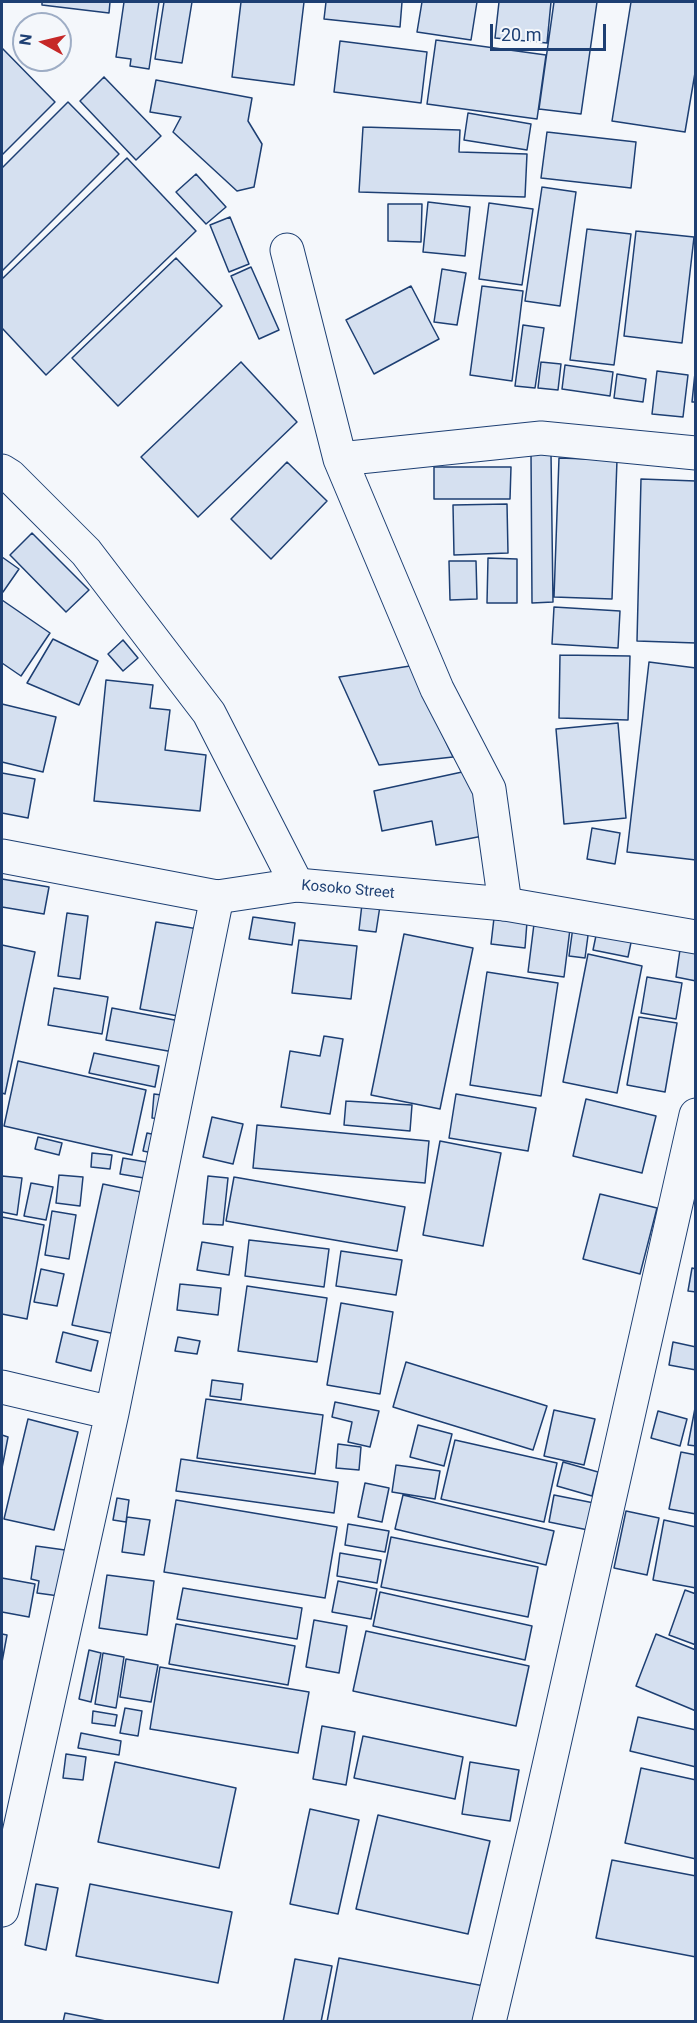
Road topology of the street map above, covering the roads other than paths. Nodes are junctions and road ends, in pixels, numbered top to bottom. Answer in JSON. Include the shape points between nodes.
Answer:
{"nodes":[{"id":1,"x":287,"y":250,"type":"dead end"},
{"id":2,"x":696,"y":453,"type":"edge"},
{"id":3,"x":340,"y":459,"type":"junction"},
{"id":4,"x":2,"y":471,"type":"edge"},
{"id":5,"x":2,"y":856,"type":"edge"},
{"id":6,"x":297,"y":885,"type":"junction"},
{"id":7,"x":217,"y":897,"type":"junction"},
{"id":8,"x":505,"y":904,"type":"junction"},
{"id":9,"x":696,"y":938,"type":"edge"},
{"id":10,"x":696,"y":1115,"type":"edge"},
{"id":11,"x":2,"y":1387,"type":"edge"},
{"id":12,"x":112,"y":1413,"type":"junction"},
{"id":13,"x":3,"y":1893,"type":"edge"},
{"id":14,"x":489,"y":2022,"type":"edge"}],
"edges":[{"from":1,"to":3,"type":"street"},
{"from":2,"to":3,"type":"street","via":[[541,438]]},
{"from":3,"to":8,"type":"street","via":[[437,689],[489,789]]},
{"from":4,"to":6,"type":"street","via":[[86,552],[209,712]]},
{"from":5,"to":7,"type":"street","name":"Kosoko Street"},
{"from":6,"to":7,"type":"street","name":"Kosoko Street"},
{"from":6,"to":8,"type":"street","name":"Kosoko Street"},
{"from":7,"to":12,"type":"street"},
{"from":8,"to":9,"type":"street","name":"Kosoko Street"},
{"from":10,"to":14,"type":"street"},
{"from":11,"to":12,"type":"street"},
{"from":12,"to":13,"type":"street"}]}
